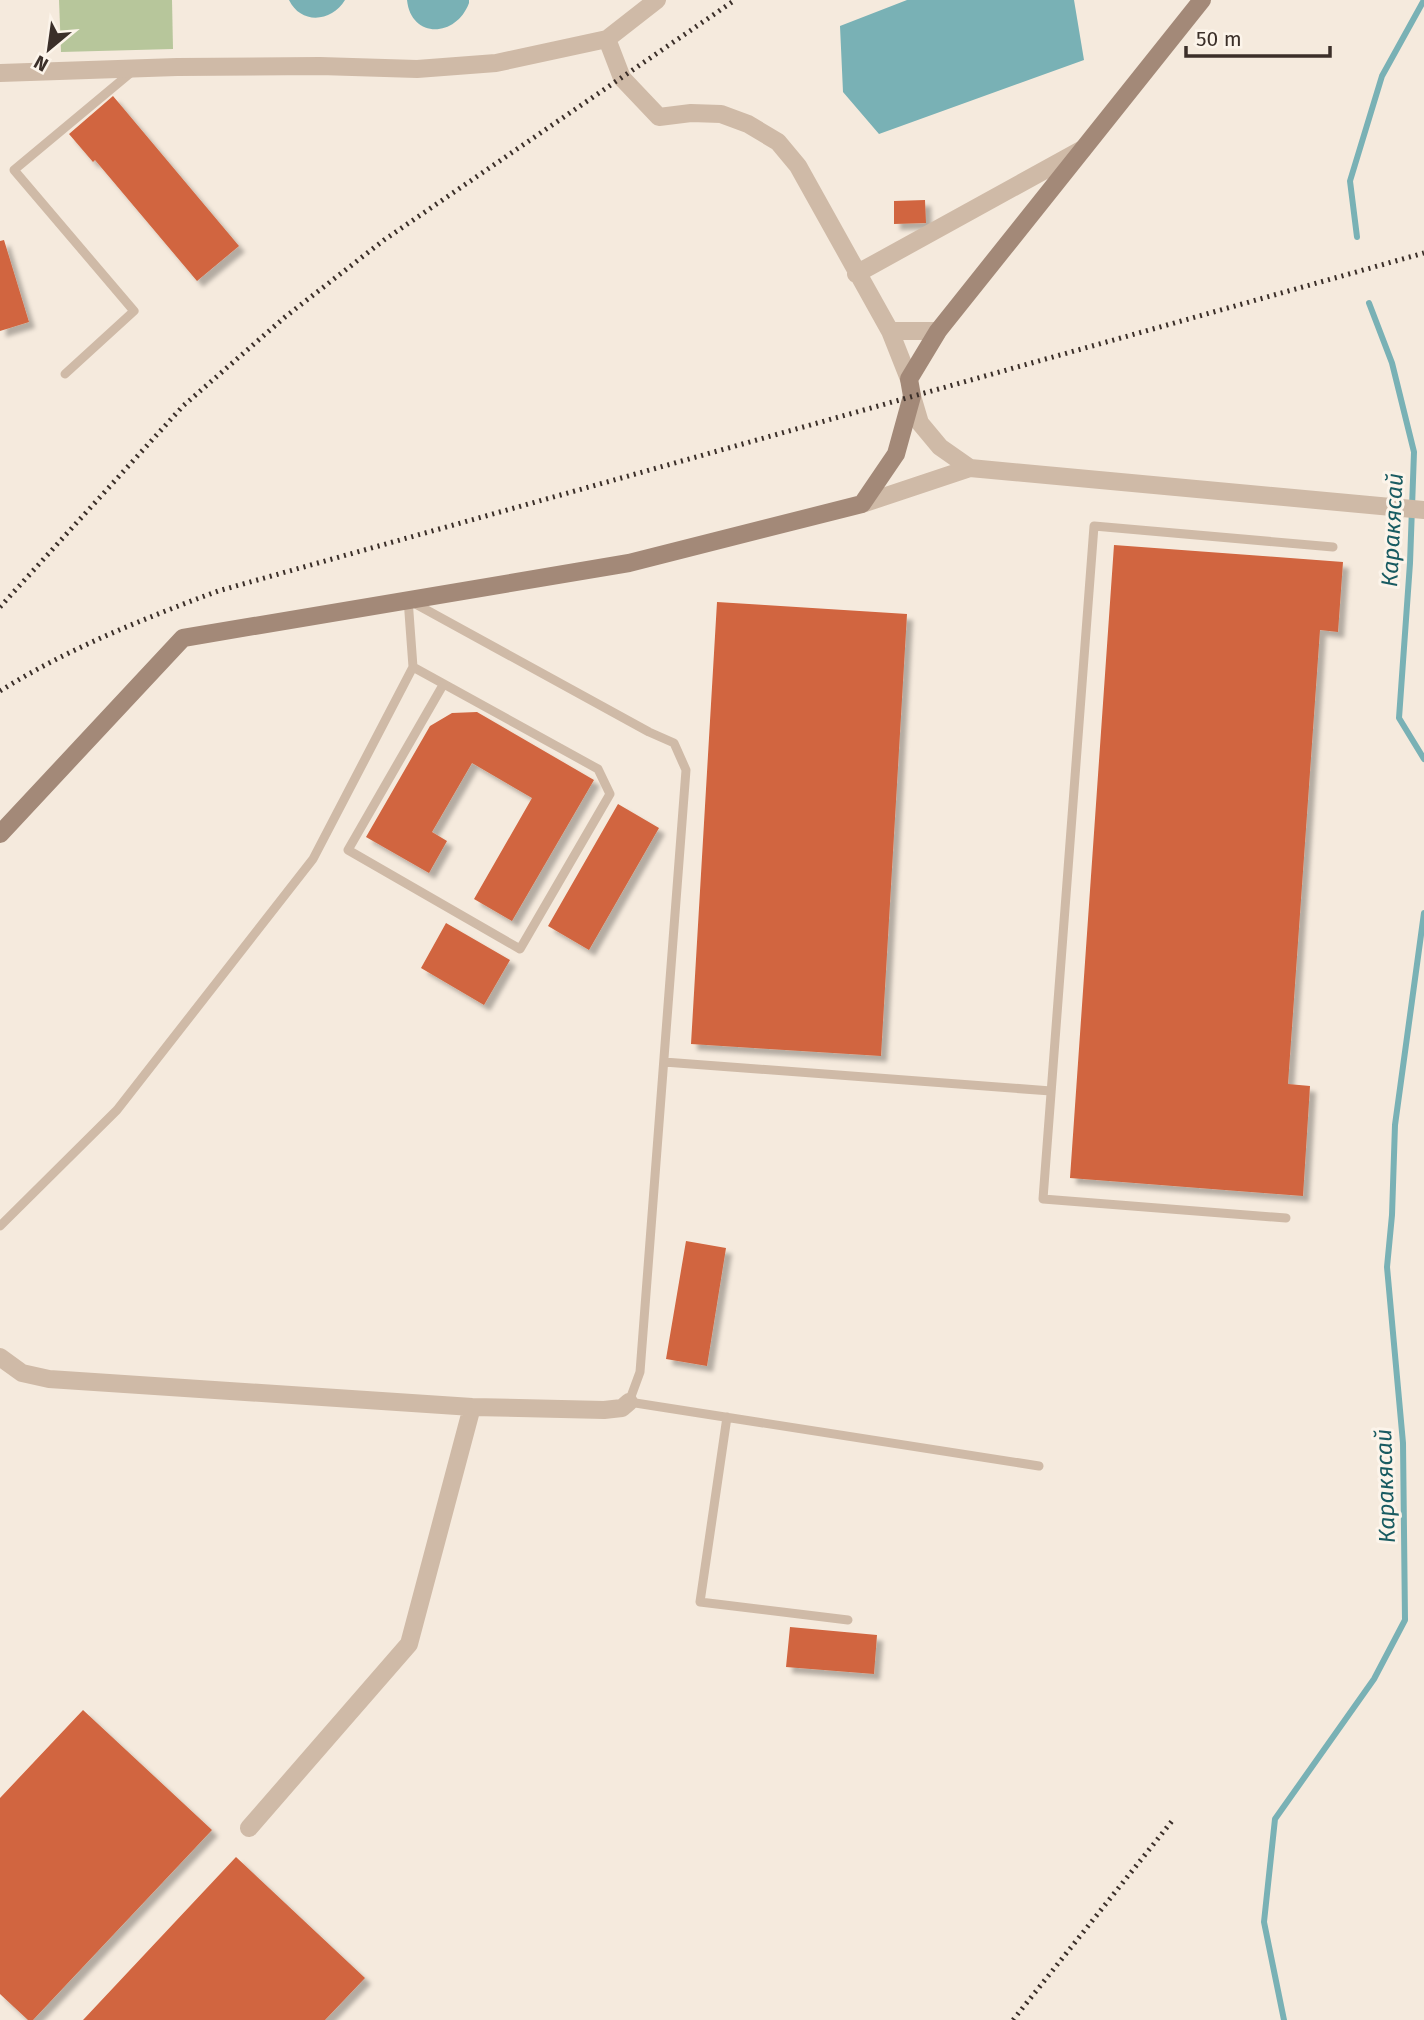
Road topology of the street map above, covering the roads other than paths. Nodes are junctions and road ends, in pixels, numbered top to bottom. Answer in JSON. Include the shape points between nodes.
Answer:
{"nodes":[{"id":1,"x":657,"y":0,"type":"edge"},
{"id":2,"x":1202,"y":0,"type":"edge"},
{"id":3,"x":607,"y":39,"type":"junction"},
{"id":4,"x":135,"y":69,"type":"junction"},
{"id":5,"x":0,"y":74,"type":"edge"},
{"id":6,"x":1083,"y":149,"type":"junction"},
{"id":7,"x":856,"y":274,"type":"junction"},
{"id":8,"x":890,"y":331,"type":"junction"},
{"id":9,"x":938,"y":331,"type":"junction"},
{"id":10,"x":65,"y":374,"type":"dead end"},
{"id":11,"x":911,"y":388,"type":"junction"},
{"id":12,"x":970,"y":468,"type":"junction"},
{"id":13,"x":862,"y":504,"type":"junction"},
{"id":14,"x":1424,"y":510,"type":"edge"},
{"id":15,"x":1333,"y":547,"type":"dead end"},
{"id":16,"x":408,"y":599,"type":"junction"},
{"id":17,"x":413,"y":667,"type":"junction"},
{"id":18,"x":443,"y":685,"type":"junction"},
{"id":19,"x":0,"y":834,"type":"edge"},
{"id":20,"x":664,"y":1062,"type":"junction"},
{"id":21,"x":1051,"y":1091,"type":"junction"},
{"id":22,"x":1286,"y":1218,"type":"dead end"},
{"id":23,"x":0,"y":1226,"type":"edge"},
{"id":24,"x":0,"y":1357,"type":"edge"},
{"id":25,"x":629,"y":1402,"type":"junction"},
{"id":26,"x":472,"y":1407,"type":"junction"},
{"id":27,"x":727,"y":1417,"type":"junction"},
{"id":28,"x":1039,"y":1466,"type":"dead end"},
{"id":29,"x":848,"y":1620,"type":"dead end"},
{"id":30,"x":249,"y":1828,"type":"dead end"}],
"edges":[{"from":1,"to":3,"type":"street"},
{"from":2,"to":6,"type":"street"},
{"from":3,"to":4,"type":"street","via":[[496,63],[417,69]]},
{"from":3,"to":7,"type":"street","via":[[622,78],[659,117],[721,114],[778,142],[798,166]]},
{"from":4,"to":5,"type":"street"},
{"from":4,"to":10,"type":"lane","via":[[14,170],[134,310]]},
{"from":6,"to":7,"type":"street"},
{"from":6,"to":9,"type":"street"},
{"from":7,"to":8,"type":"street"},
{"from":8,"to":9,"type":"street"},
{"from":8,"to":11,"type":"street"},
{"from":9,"to":11,"type":"street"},
{"from":11,"to":12,"type":"street","via":[[920,423],[940,447]]},
{"from":11,"to":13,"type":"street","via":[[896,454]]},
{"from":12,"to":13,"type":"street"},
{"from":12,"to":14,"type":"street"},
{"from":13,"to":16,"type":"street","via":[[629,564]]},
{"from":15,"to":21,"type":"lane","via":[[1094,526]]},
{"from":16,"to":17,"type":"lane"},
{"from":16,"to":19,"type":"street","via":[[183,639]]},
{"from":16,"to":20,"type":"lane","via":[[674,743],[686,770]]},
{"from":17,"to":18,"type":"lane"},
{"from":17,"to":23,"type":"lane","via":[[313,859],[117,1110]]},
{"from":18,"to":18,"type":"lane","via":[[598,769],[610,794],[520,949],[348,850]]},
{"from":20,"to":21,"type":"lane"},
{"from":20,"to":25,"type":"lane","via":[[640,1372]]},
{"from":21,"to":22,"type":"lane","via":[[1043,1199]]},
{"from":24,"to":26,"type":"street","via":[[22,1373],[49,1378]]},
{"from":25,"to":26,"type":"street","via":[[622,1408],[604,1410]]},
{"from":25,"to":27,"type":"lane"},
{"from":26,"to":30,"type":"street","via":[[409,1644]]},
{"from":27,"to":28,"type":"lane"},
{"from":27,"to":29,"type":"lane","via":[[700,1602]]}]}
